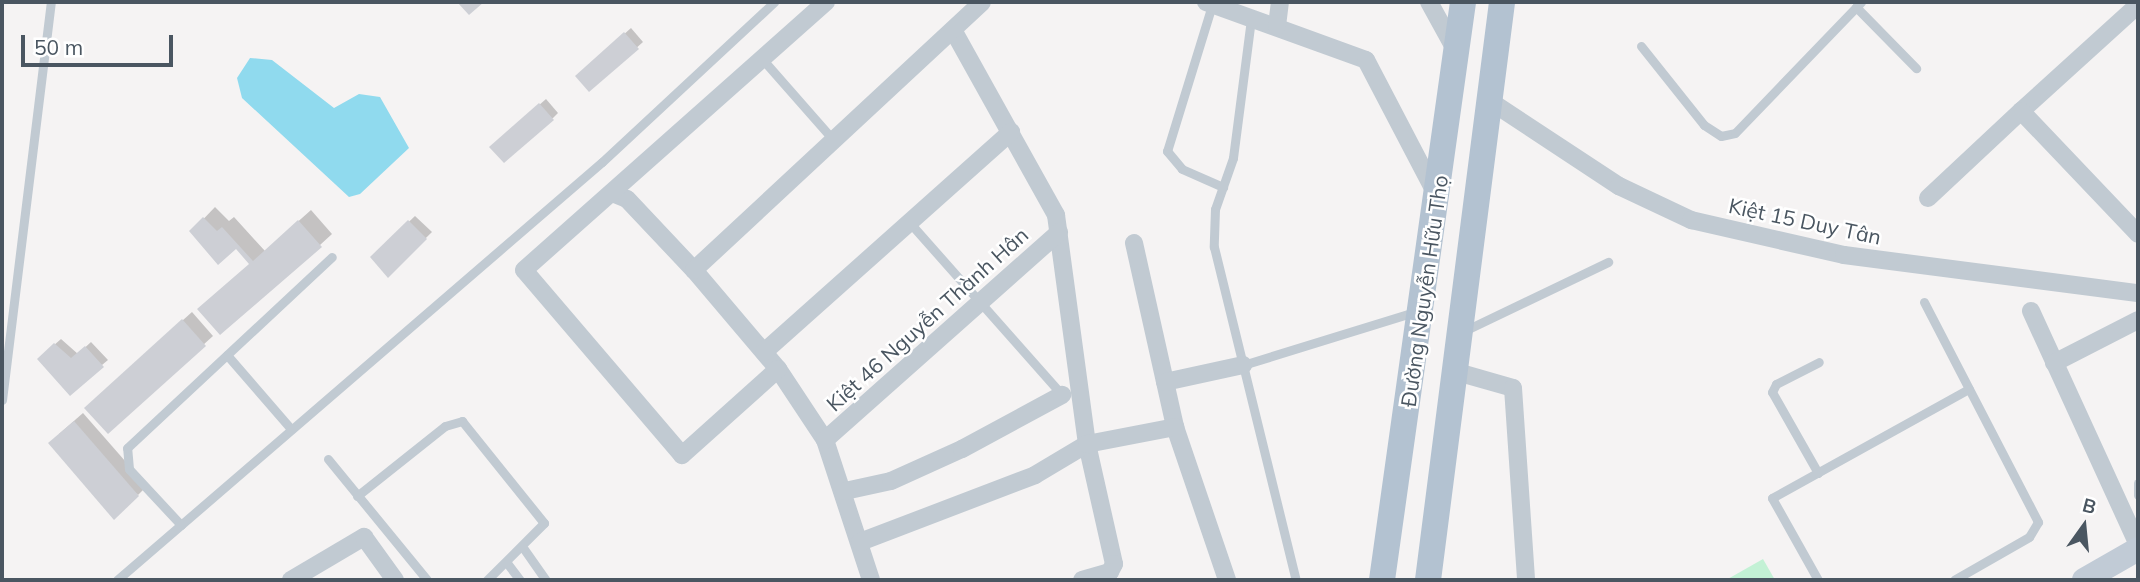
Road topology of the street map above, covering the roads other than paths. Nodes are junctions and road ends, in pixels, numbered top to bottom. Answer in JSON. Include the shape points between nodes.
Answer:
{"nodes":[{"id":1,"x":51,"y":2,"type":"edge"},
{"id":2,"x":774,"y":2,"type":"edge"},
{"id":3,"x":826,"y":2,"type":"edge"},
{"id":4,"x":982,"y":2,"type":"edge"},
{"id":5,"x":1280,"y":2,"type":"edge"},
{"id":6,"x":1429,"y":2,"type":"edge"},
{"id":7,"x":1463,"y":2,"type":"edge"},
{"id":8,"x":1502,"y":2,"type":"edge"},
{"id":9,"x":1209,"y":3,"type":"edge"},
{"id":10,"x":1859,"y":4,"type":"edge"},
{"id":11,"x":2138,"y":5,"type":"edge"},
{"id":12,"x":1251,"y":19,"type":"junction"},
{"id":13,"x":1278,"y":26,"type":"junction"},
{"id":14,"x":953,"y":30,"type":"junction"},
{"id":15,"x":1641,"y":46,"type":"dead end"},
{"id":16,"x":1457,"y":54,"type":"junction"},
{"id":17,"x":764,"y":61,"type":"junction"},
{"id":18,"x":1916,"y":68,"type":"dead end"},
{"id":19,"x":1493,"y":103,"type":"junction"},
{"id":20,"x":2021,"y":111,"type":"junction"},
{"id":21,"x":1010,"y":132,"type":"junction"},
{"id":22,"x":830,"y":136,"type":"junction"},
{"id":23,"x":1223,"y":187,"type":"junction"},
{"id":24,"x":612,"y":193,"type":"junction"},
{"id":25,"x":1438,"y":197,"type":"junction"},
{"id":26,"x":1928,"y":198,"type":"dead end"},
{"id":27,"x":910,"y":223,"type":"junction"},
{"id":28,"x":1059,"y":232,"type":"junction"},
{"id":29,"x":2138,"y":234,"type":"edge"},
{"id":30,"x":1134,"y":243,"type":"dead end"},
{"id":31,"x":332,"y":257,"type":"dead end"},
{"id":32,"x":1608,"y":262,"type":"dead end"},
{"id":33,"x":694,"y":270,"type":"junction"},
{"id":34,"x":2138,"y":293,"type":"edge"},
{"id":35,"x":1924,"y":302,"type":"dead end"},
{"id":36,"x":980,"y":306,"type":"junction"},
{"id":37,"x":1423,"y":310,"type":"junction"},
{"id":38,"x":2031,"y":311,"type":"dead end"},
{"id":39,"x":2138,"y":320,"type":"edge"},
{"id":40,"x":1462,"y":332,"type":"junction"},
{"id":41,"x":764,"y":352,"type":"junction"},
{"id":42,"x":227,"y":355,"type":"junction"},
{"id":43,"x":1819,"y":362,"type":"dead end"},
{"id":44,"x":2054,"y":363,"type":"junction"},
{"id":45,"x":1243,"y":365,"type":"junction"},
{"id":46,"x":778,"y":369,"type":"junction"},
{"id":47,"x":1457,"y":372,"type":"junction"},
{"id":48,"x":1165,"y":382,"type":"junction"},
{"id":49,"x":1969,"y":389,"type":"junction"},
{"id":50,"x":1062,"y":395,"type":"joint"},
{"id":51,"x":2,"y":400,"type":"edge"},
{"id":52,"x":1175,"y":427,"type":"junction"},
{"id":53,"x":291,"y":429,"type":"junction"},
{"id":54,"x":825,"y":440,"type":"junction"},
{"id":55,"x":1087,"y":444,"type":"junction"},
{"id":56,"x":328,"y":459,"type":"dead end"},
{"id":57,"x":1818,"y":473,"type":"junction"},
{"id":58,"x":2138,"y":483,"type":"edge"},
{"id":59,"x":845,"y":491,"type":"junction"},
{"id":60,"x":2138,"y":495,"type":"edge"},
{"id":61,"x":357,"y":496,"type":"junction"},
{"id":62,"x":181,"y":525,"type":"junction"},
{"id":63,"x":860,"y":542,"type":"junction"},
{"id":64,"x":2138,"y":547,"type":"edge"},
{"id":65,"x":524,"y":549,"type":"junction"},
{"id":66,"x":507,"y":563,"type":"junction"},
{"id":67,"x":117,"y":580,"type":"edge"},
{"id":68,"x":291,"y":580,"type":"edge"},
{"id":69,"x":395,"y":580,"type":"edge"},
{"id":70,"x":426,"y":580,"type":"edge"},
{"id":71,"x":487,"y":580,"type":"edge"},
{"id":72,"x":520,"y":580,"type":"edge"},
{"id":73,"x":545,"y":580,"type":"edge"},
{"id":74,"x":871,"y":580,"type":"edge"},
{"id":75,"x":1082,"y":580,"type":"edge"},
{"id":76,"x":1227,"y":580,"type":"edge"},
{"id":77,"x":1296,"y":580,"type":"edge"},
{"id":78,"x":1382,"y":580,"type":"edge"},
{"id":79,"x":1428,"y":580,"type":"edge"},
{"id":80,"x":1525,"y":580,"type":"edge"},
{"id":81,"x":1818,"y":580,"type":"edge"},
{"id":82,"x":1954,"y":580,"type":"edge"},
{"id":83,"x":2084,"y":580,"type":"edge"}],
"edges":[{"from":1,"to":51,"type":"lane"},
{"from":2,"to":53,"type":"lane","via":[[602,162]]},
{"from":3,"to":17,"type":"street"},
{"from":4,"to":14,"type":"street"},
{"from":5,"to":13,"type":"street"},
{"from":6,"to":16,"type":"street"},
{"from":7,"to":16,"type":"main road","name":"Đường Nguyễn Hữu Thọ"},
{"from":8,"to":19,"type":"main road","name":"Đường Nguyễn Hữu Thọ"},
{"from":9,"to":12,"type":"street"},
{"from":9,"to":23,"type":"lane","via":[[1167,151],[1182,169]]},
{"from":10,"to":15,"type":"lane","via":[[1735,133],[1721,136],[1704,125]]},
{"from":10,"to":18,"type":"lane"},
{"from":11,"to":20,"type":"street"},
{"from":12,"to":13,"type":"street"},
{"from":12,"to":23,"type":"lane","via":[[1233,158]]},
{"from":13,"to":25,"type":"street","via":[[1366,60]]},
{"from":14,"to":21,"type":"street"},
{"from":14,"to":22,"type":"street"},
{"from":16,"to":25,"type":"main road","name":"Đường Nguyễn Hữu Thọ"},
{"from":17,"to":22,"type":"lane"},
{"from":17,"to":24,"type":"street"},
{"from":19,"to":34,"type":"street","name":"Kiệt 15 Duy Tân","via":[[1619,186],[1691,220],[1844,255]]},
{"from":19,"to":40,"type":"main road","name":"Đường Nguyễn Hữu Thọ"},
{"from":20,"to":26,"type":"street"},
{"from":20,"to":29,"type":"street"},
{"from":21,"to":27,"type":"street"},
{"from":21,"to":28,"type":"street"},
{"from":22,"to":33,"type":"street"},
{"from":23,"to":45,"type":"lane","via":[[1214,209],[1214,247]]},
{"from":24,"to":33,"type":"street","via":[[627,199]]},
{"from":24,"to":46,"type":"street","via":[[525,265],[523,276],[682,455]]},
{"from":25,"to":37,"type":"main road","name":"Đường Nguyễn Hữu Thọ"},
{"from":27,"to":36,"type":"lane"},
{"from":27,"to":41,"type":"street"},
{"from":28,"to":36,"type":"street","name":"Kiệt 46 Nguyễn Thành Hân"},
{"from":28,"to":55,"type":"street"},
{"from":30,"to":48,"type":"street"},
{"from":31,"to":42,"type":"lane"},
{"from":32,"to":40,"type":"lane"},
{"from":33,"to":41,"type":"street"},
{"from":35,"to":49,"type":"lane"},
{"from":36,"to":50,"type":"lane"},
{"from":36,"to":54,"type":"street","name":"Kiệt 46 Nguyễn Thành Hân"},
{"from":37,"to":45,"type":"lane"},
{"from":37,"to":78,"type":"main road","name":"Đường Nguyễn Hữu Thọ"},
{"from":38,"to":44,"type":"street"},
{"from":39,"to":44,"type":"street"},
{"from":40,"to":47,"type":"main road","name":"Đường Nguyễn Hữu Thọ"},
{"from":41,"to":46,"type":"street"},
{"from":42,"to":53,"type":"lane"},
{"from":42,"to":62,"type":"lane","via":[[127,448],[129,469]]},
{"from":43,"to":57,"type":"lane","via":[[1776,384],[1772,392]]},
{"from":44,"to":64,"type":"street"},
{"from":45,"to":48,"type":"street"},
{"from":45,"to":77,"type":"lane"},
{"from":46,"to":54,"type":"street"},
{"from":47,"to":79,"type":"main road","name":"Đường Nguyễn Hữu Thọ"},
{"from":47,"to":80,"type":"street","via":[[1513,388]]},
{"from":48,"to":52,"type":"street"},
{"from":49,"to":57,"type":"lane"},
{"from":49,"to":82,"type":"lane","via":[[2038,522],[2029,537]]},
{"from":50,"to":59,"type":"street","via":[[915,470]]},
{"from":52,"to":55,"type":"street"},
{"from":52,"to":76,"type":"street"},
{"from":53,"to":62,"type":"lane"},
{"from":54,"to":59,"type":"street"},
{"from":55,"to":63,"type":"street","via":[[1035,475]]},
{"from":55,"to":75,"type":"street","via":[[1114,564],[1110,572]]},
{"from":56,"to":61,"type":"lane"},
{"from":57,"to":81,"type":"lane","via":[[1772,498]]},
{"from":58,"to":60,"type":"lane"},
{"from":59,"to":63,"type":"street"},
{"from":61,"to":65,"type":"lane","via":[[445,426],[462,421],[541,515],[544,530]]},
{"from":61,"to":70,"type":"lane"},
{"from":62,"to":67,"type":"lane"},
{"from":63,"to":74,"type":"street"},
{"from":64,"to":83,"type":"main road"},
{"from":65,"to":66,"type":"lane"},
{"from":65,"to":73,"type":"lane"},
{"from":66,"to":71,"type":"lane"},
{"from":66,"to":72,"type":"lane"},
{"from":68,"to":69,"type":"street","via":[[364,537]]}]}
